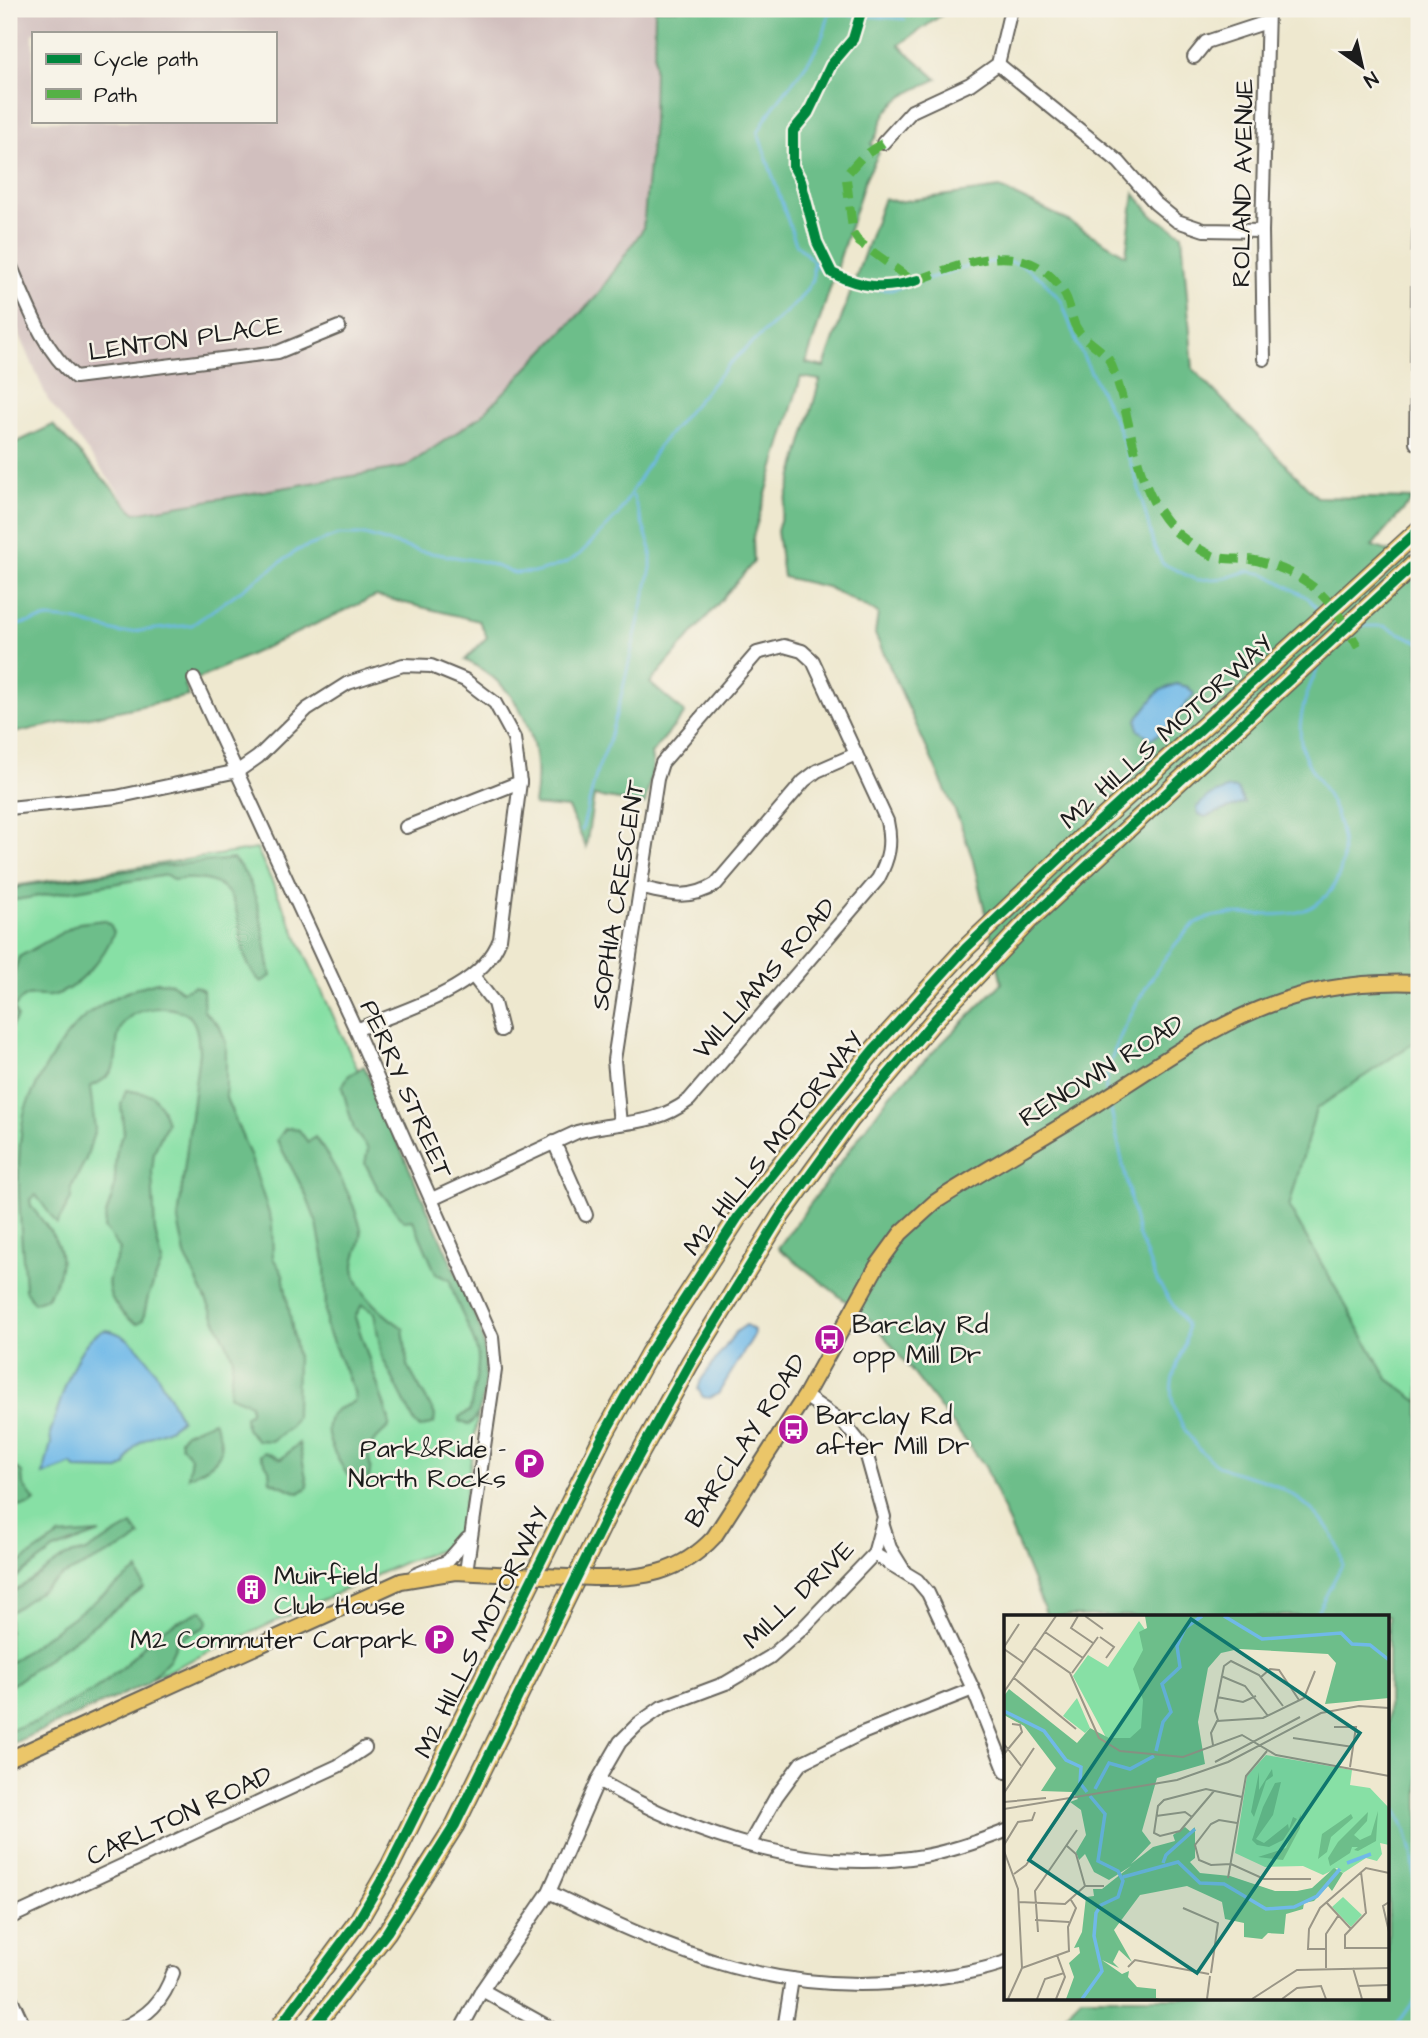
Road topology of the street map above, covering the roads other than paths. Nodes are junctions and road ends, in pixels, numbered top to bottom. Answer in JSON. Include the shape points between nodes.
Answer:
{"nodes":[{"id":1,"x":1011,"y":9,"type":"edge"},
{"id":2,"x":1268,"y":9,"type":"edge"},
{"id":3,"x":1268,"y":22,"type":"junction"},
{"id":4,"x":1194,"y":58,"type":"dead end"},
{"id":5,"x":998,"y":64,"type":"junction"},
{"id":6,"x":883,"y":143,"type":"dead end"},
{"id":7,"x":1262,"y":231,"type":"junction"},
{"id":8,"x":1419,"y":232,"type":"edge"},
{"id":9,"x":9,"y":262,"type":"edge"},
{"id":10,"x":339,"y":327,"type":"dead end"},
{"id":11,"x":1264,"y":359,"type":"dead end"},
{"id":12,"x":1416,"y":443,"type":"dead end"},
{"id":13,"x":1419,"y":530,"type":"edge"},
{"id":14,"x":1415,"y":564,"type":"edge"},
{"id":15,"x":784,"y":646,"type":"joint"},
{"id":16,"x":194,"y":679,"type":"dead end"},
{"id":17,"x":856,"y":754,"type":"junction"},
{"id":18,"x":238,"y":771,"type":"junction"},
{"id":19,"x":520,"y":782,"type":"junction"},
{"id":20,"x":9,"y":808,"type":"edge"},
{"id":21,"x":406,"y":827,"type":"dead end"},
{"id":22,"x":643,"y":888,"type":"junction"},
{"id":23,"x":474,"y":977,"type":"junction"},
{"id":24,"x":1419,"y":983,"type":"edge"},
{"id":25,"x":356,"y":1030,"type":"junction"},
{"id":26,"x":501,"y":1030,"type":"dead end"},
{"id":27,"x":620,"y":1124,"type":"junction"},
{"id":28,"x":554,"y":1142,"type":"junction"},
{"id":29,"x":432,"y":1199,"type":"junction"},
{"id":30,"x":586,"y":1215,"type":"dead end"},
{"id":31,"x":861,"y":1297,"type":"joint"},
{"id":32,"x":804,"y":1396,"type":"junction"},
{"id":33,"x":883,"y":1525,"type":"junction"},
{"id":34,"x":469,"y":1536,"type":"junction"},
{"id":35,"x":874,"y":1554,"type":"junction"},
{"id":36,"x":466,"y":1572,"type":"junction"},
{"id":37,"x":906,"y":1573,"type":"junction"},
{"id":38,"x":401,"y":1581,"type":"junction"},
{"id":39,"x":973,"y":1689,"type":"junction"},
{"id":40,"x":365,"y":1748,"type":"dead end"},
{"id":41,"x":9,"y":1759,"type":"edge"},
{"id":42,"x":1004,"y":1767,"type":"edge"},
{"id":43,"x":598,"y":1780,"type":"junction"},
{"id":44,"x":1004,"y":1832,"type":"edge"},
{"id":45,"x":749,"y":1845,"type":"junction"},
{"id":46,"x":549,"y":1892,"type":"junction"},
{"id":47,"x":9,"y":1918,"type":"edge"},
{"id":48,"x":1004,"y":1962,"type":"edge"},
{"id":49,"x":173,"y":1973,"type":"dead end"},
{"id":50,"x":792,"y":1979,"type":"junction"},
{"id":51,"x":482,"y":1990,"type":"junction"},
{"id":52,"x":9,"y":1994,"type":"edge"},
{"id":53,"x":25,"y":2029,"type":"edge"},
{"id":54,"x":120,"y":2029,"type":"edge"},
{"id":55,"x":278,"y":2029,"type":"edge"},
{"id":56,"x":312,"y":2029,"type":"edge"},
{"id":57,"x":461,"y":2029,"type":"edge"},
{"id":58,"x":552,"y":2029,"type":"edge"},
{"id":59,"x":784,"y":2029,"type":"edge"}],
"edges":[{"from":1,"to":5,"type":"street"},
{"from":2,"to":3,"type":"street","name":"ROLAND AVENUE"},
{"from":3,"to":4,"type":"street","via":[[1206,42]]},
{"from":3,"to":7,"type":"street","name":"ROLAND AVENUE"},
{"from":5,"to":6,"type":"street","via":[[970,84],[912,111]]},
{"from":5,"to":7,"type":"street","via":[[1119,162],[1155,203],[1177,220],[1204,230]]},
{"from":7,"to":11,"type":"street","name":"ROLAND AVENUE"},
{"from":8,"to":12,"type":"street"},
{"from":9,"to":10,"type":"street","name":"LENTON PLACE","via":[[46,343],[75,377],[278,352]]},
{"from":13,"to":55,"type":"highway","name":"M2 HILLS MOTORWAY","via":[[966,948],[875,1048],[738,1217],[649,1354],[601,1440],[391,1864],[358,1920]]},
{"from":14,"to":56,"type":"highway","name":"M2 HILLS MOTORWAY","via":[[976,974],[875,1089],[811,1172],[713,1324],[619,1491],[455,1825],[387,1931]]},
{"from":15,"to":17,"type":"street","name":"WILLIAMS ROAD","via":[[802,650],[813,661]]},
{"from":15,"to":22,"type":"street","name":"SOPHIA CRESCENT","via":[[768,648],[746,663],[662,763],[653,798]]},
{"from":16,"to":18,"type":"street","name":"PERRY STREET"},
{"from":17,"to":22,"type":"street","via":[[804,780],[716,884],[704,892],[676,896]]},
{"from":17,"to":27,"type":"street","name":"WILLIAMS ROAD","via":[[887,821],[891,841],[878,879],[689,1100],[655,1120]]},
{"from":18,"to":19,"type":"street","via":[[307,709],[348,682],[403,666],[431,666],[466,680],[495,703],[514,738]]},
{"from":18,"to":20,"type":"street","via":[[116,797]]},
{"from":18,"to":25,"type":"street","name":"PERRY STREET"},
{"from":19,"to":21,"type":"street"},
{"from":19,"to":23,"type":"street","via":[[504,924],[495,952]]},
{"from":22,"to":27,"type":"street","name":"SOPHIA CRESCENT","via":[[614,1060]]},
{"from":23,"to":25,"type":"street"},
{"from":23,"to":26,"type":"street","via":[[494,1003]]},
{"from":24,"to":31,"type":"main road","name":"RENOWN ROAD","via":[[1376,981],[1324,987],[1259,1007],[1191,1042],[935,1202],[901,1234]]},
{"from":25,"to":29,"type":"street","name":"PERRY STREET"},
{"from":27,"to":28,"type":"street","name":"WILLIAMS ROAD","via":[[598,1126]]},
{"from":28,"to":29,"type":"street","name":"WILLIAMS ROAD"},
{"from":28,"to":30,"type":"street"},
{"from":29,"to":34,"type":"street","name":"PERRY STREET","via":[[487,1322],[494,1348],[495,1370]]},
{"from":31,"to":32,"type":"main road","name":"BARCLAY ROAD"},
{"from":32,"to":33,"type":"street","name":"MILL DRIVE","via":[[844,1423],[859,1441],[877,1485]]},
{"from":32,"to":36,"type":"main road","name":"BARCLAY ROAD","bridge":true,"via":[[723,1527],[704,1548],[680,1564],[631,1579]]},
{"from":33,"to":35,"type":"street","name":"MILL DRIVE"},
{"from":33,"to":37,"type":"street","via":[[890,1548]]},
{"from":34,"to":36,"type":"street","name":"PERRY STREET"},
{"from":34,"to":38,"type":"street","via":[[448,1560]]},
{"from":35,"to":37,"type":"street"},
{"from":35,"to":43,"type":"street","name":"MILL DRIVE","via":[[770,1657],[726,1683],[662,1707],[638,1724],[620,1742]]},
{"from":36,"to":38,"type":"main road","name":"BARCLAY ROAD"},
{"from":37,"to":39,"type":"street","via":[[928,1593]]},
{"from":38,"to":41,"type":"main road","name":"BARCLAY ROAD"},
{"from":39,"to":42,"type":"street"},
{"from":39,"to":45,"type":"street","via":[[801,1763]]},
{"from":40,"to":47,"type":"street","name":"CARLTON ROAD","via":[[338,1766]]},
{"from":43,"to":45,"type":"street","via":[[701,1829]]},
{"from":43,"to":46,"type":"street","name":"MILL DRIVE"},
{"from":44,"to":45,"type":"street","via":[[925,1856],[848,1862],[782,1855]]},
{"from":46,"to":50,"type":"street","via":[[691,1956]]},
{"from":46,"to":51,"type":"street","name":"MILL DRIVE"},
{"from":48,"to":50,"type":"street","via":[[884,1986]]},
{"from":49,"to":54,"type":"street","via":[[154,2009]]},
{"from":50,"to":59,"type":"street"},
{"from":51,"to":57,"type":"street","name":"MILL DRIVE"},
{"from":51,"to":58,"type":"street"},
{"from":52,"to":53,"type":"street"}]}
